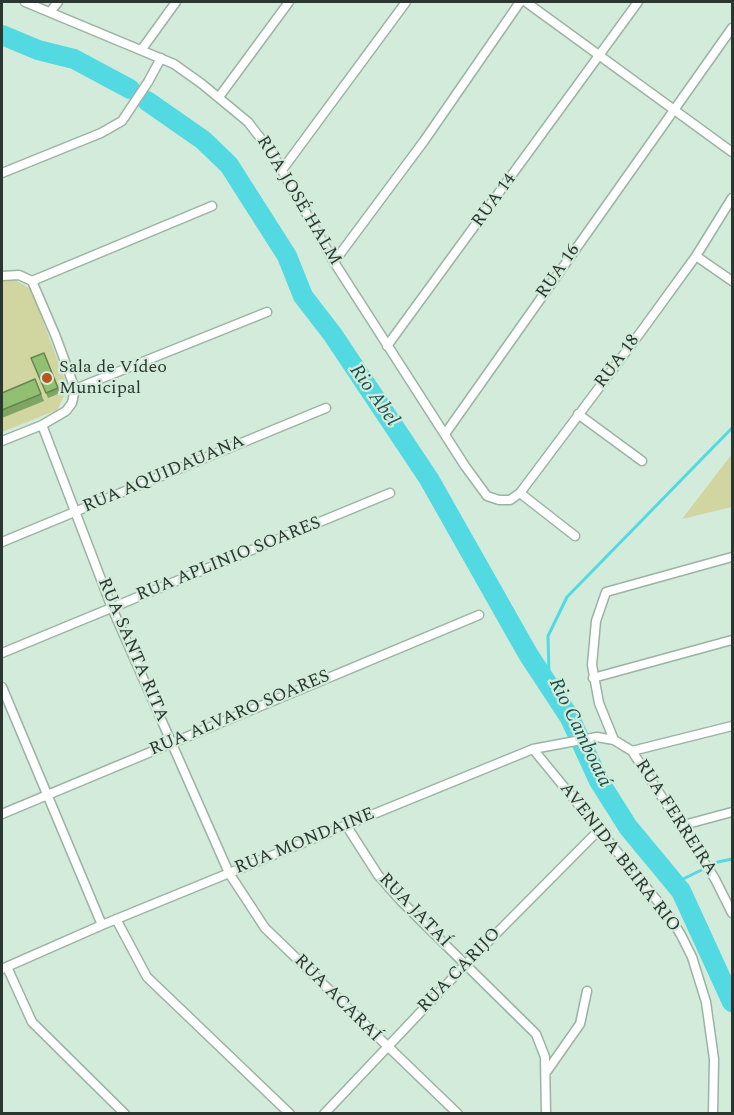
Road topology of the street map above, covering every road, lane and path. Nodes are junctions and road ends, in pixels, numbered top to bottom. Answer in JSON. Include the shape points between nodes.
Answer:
{"nodes":[{"id":1,"x":25,"y":2,"type":"edge"},
{"id":2,"x":58,"y":2,"type":"edge"},
{"id":3,"x":176,"y":2,"type":"edge"},
{"id":4,"x":289,"y":2,"type":"edge"},
{"id":5,"x":406,"y":2,"type":"edge"},
{"id":6,"x":520,"y":2,"type":"edge"},
{"id":7,"x":526,"y":2,"type":"edge"},
{"id":8,"x":638,"y":2,"type":"edge"},
{"id":9,"x":50,"y":12,"type":"junction"},
{"id":10,"x":732,"y":28,"type":"edge"},
{"id":11,"x":142,"y":49,"type":"junction"},
{"id":12,"x":599,"y":55,"type":"junction"},
{"id":13,"x":161,"y":58,"type":"junction"},
{"id":14,"x":219,"y":97,"type":"junction"},
{"id":15,"x":674,"y":110,"type":"junction"},
{"id":16,"x":732,"y":152,"type":"edge"},
{"id":17,"x":282,"y":170,"type":"junction"},
{"id":18,"x":2,"y":172,"type":"edge"},
{"id":19,"x":732,"y":198,"type":"edge"},
{"id":20,"x":212,"y":206,"type":"dead end"},
{"id":21,"x":696,"y":256,"type":"junction"},
{"id":22,"x":334,"y":262,"type":"junction"},
{"id":23,"x":2,"y":276,"type":"edge"},
{"id":24,"x":32,"y":281,"type":"junction"},
{"id":25,"x":732,"y":281,"type":"edge"},
{"id":26,"x":267,"y":312,"type":"dead end"},
{"id":27,"x":387,"y":346,"type":"junction"},
{"id":28,"x":75,"y":389,"type":"junction"},
{"id":29,"x":326,"y":408,"type":"dead end"},
{"id":30,"x":578,"y":414,"type":"junction"},
{"id":31,"x":42,"y":425,"type":"junction"},
{"id":32,"x":445,"y":434,"type":"junction"},
{"id":33,"x":2,"y":441,"type":"edge"},
{"id":34,"x":642,"y":461,"type":"dead end"},
{"id":35,"x":390,"y":493,"type":"dead end"},
{"id":36,"x":520,"y":493,"type":"junction"},
{"id":37,"x":75,"y":512,"type":"junction"},
{"id":38,"x":575,"y":536,"type":"dead end"},
{"id":39,"x":2,"y":542,"type":"edge"},
{"id":40,"x":732,"y":557,"type":"edge"},
{"id":41,"x":112,"y":608,"type":"junction"},
{"id":42,"x":479,"y":615,"type":"dead end"},
{"id":43,"x":732,"y":640,"type":"edge"},
{"id":44,"x":2,"y":653,"type":"edge"},
{"id":45,"x":593,"y":678,"type":"junction"},
{"id":46,"x":2,"y":687,"type":"edge"},
{"id":47,"x":732,"y":726,"type":"edge"},
{"id":48,"x":614,"y":740,"type":"junction"},
{"id":49,"x":171,"y":743,"type":"junction"},
{"id":50,"x":533,"y":749,"type":"junction"},
{"id":51,"x":632,"y":751,"type":"junction"},
{"id":52,"x":47,"y":796,"type":"junction"},
{"id":53,"x":732,"y":812,"type":"edge"},
{"id":54,"x":2,"y":814,"type":"edge"},
{"id":55,"x":346,"y":825,"type":"junction"},
{"id":56,"x":680,"y":826,"type":"junction"},
{"id":57,"x":599,"y":831,"type":"junction"},
{"id":58,"x":229,"y":873,"type":"junction"},
{"id":59,"x":732,"y":910,"type":"edge"},
{"id":60,"x":116,"y":919,"type":"junction"},
{"id":61,"x":102,"y":925,"type":"junction"},
{"id":62,"x":466,"y":964,"type":"junction"},
{"id":63,"x":4,"y":968,"type":"edge"},
{"id":64,"x":587,"y":991,"type":"dead end"},
{"id":65,"x":386,"y":1047,"type":"junction"},
{"id":66,"x":547,"y":1071,"type":"junction"},
{"id":67,"x":125,"y":1113,"type":"edge"},
{"id":68,"x":290,"y":1113,"type":"edge"},
{"id":69,"x":324,"y":1113,"type":"edge"},
{"id":70,"x":458,"y":1113,"type":"edge"},
{"id":71,"x":546,"y":1113,"type":"edge"},
{"id":72,"x":713,"y":1113,"type":"edge"}],
"edges":[{"from":1,"to":9,"type":"street","name":"RUA JOSÉ HALM"},
{"from":2,"to":9,"type":"street"},
{"from":3,"to":11,"type":"street"},
{"from":4,"to":14,"type":"street"},
{"from":5,"to":17,"type":"street"},
{"from":6,"to":22,"type":"street"},
{"from":7,"to":12,"type":"street"},
{"from":8,"to":12,"type":"street","name":"RUA 14"},
{"from":9,"to":11,"type":"street","name":"RUA JOSÉ HALM"},
{"from":10,"to":15,"type":"street","name":"RUA 16"},
{"from":11,"to":13,"type":"street","name":"RUA JOSÉ HALM"},
{"from":12,"to":15,"type":"street"},
{"from":12,"to":27,"type":"street","name":"RUA 14"},
{"from":13,"to":14,"type":"street","name":"RUA JOSÉ HALM"},
{"from":13,"to":18,"type":"street","via":[[127,116],[101,133]]},
{"from":14,"to":17,"type":"street","name":"RUA JOSÉ HALM","via":[[261,136]]},
{"from":15,"to":16,"type":"street"},
{"from":15,"to":32,"type":"street","name":"RUA 16"},
{"from":17,"to":22,"type":"street","name":"RUA JOSÉ HALM"},
{"from":19,"to":21,"type":"street","name":"RUA 18"},
{"from":20,"to":24,"type":"street"},
{"from":21,"to":25,"type":"street"},
{"from":21,"to":30,"type":"street","name":"RUA 18"},
{"from":22,"to":27,"type":"street","name":"RUA JOSÉ HALM"},
{"from":23,"to":24,"type":"street","via":[[18,275]]},
{"from":24,"to":28,"type":"street"},
{"from":26,"to":28,"type":"street"},
{"from":27,"to":32,"type":"street","name":"RUA JOSÉ HALM"},
{"from":28,"to":31,"type":"street","via":[[66,411]]},
{"from":29,"to":37,"type":"street","name":"RUA AQUIDAUANA"},
{"from":30,"to":34,"type":"street"},
{"from":30,"to":36,"type":"street","name":"RUA 18"},
{"from":31,"to":33,"type":"street"},
{"from":31,"to":37,"type":"street","name":"RUA SANTA RITA"},
{"from":32,"to":36,"type":"street","name":"RUA JOSÉ HALM","via":[[487,496],[510,500]]},
{"from":35,"to":41,"type":"street","name":"RUA APLINIO SOARES"},
{"from":36,"to":38,"type":"street"},
{"from":37,"to":39,"type":"street","name":"RUA AQUIDAUANA"},
{"from":37,"to":41,"type":"street","name":"RUA SANTA RITA"},
{"from":40,"to":45,"type":"street","via":[[606,592],[596,621]]},
{"from":41,"to":44,"type":"street","name":"RUA APLINIO SOARES"},
{"from":41,"to":49,"type":"street","name":"RUA SANTA RITA"},
{"from":42,"to":49,"type":"street","name":"RUA ALVARO SOARES"},
{"from":43,"to":45,"type":"street"},
{"from":45,"to":48,"type":"street"},
{"from":46,"to":52,"type":"street"},
{"from":47,"to":51,"type":"street"},
{"from":48,"to":50,"type":"street","name":"RUA MONDAINE","via":[[597,737]]},
{"from":48,"to":51,"type":"street","name":"RUA FERREIRA"},
{"from":49,"to":52,"type":"street","name":"RUA ALVARO SOARES"},
{"from":49,"to":58,"type":"street","name":"RUA SANTA RITA"},
{"from":50,"to":55,"type":"street","name":"RUA MONDAINE"},
{"from":50,"to":57,"type":"street","name":"AVENIDA BEIRA RIO"},
{"from":51,"to":56,"type":"street","name":"RUA FERREIRA"},
{"from":52,"to":54,"type":"street","name":"RUA ALVARO SOARES"},
{"from":52,"to":61,"type":"street"},
{"from":53,"to":56,"type":"street"},
{"from":55,"to":58,"type":"street","name":"RUA MONDAINE"},
{"from":55,"to":62,"type":"street","name":"RUA JATAÍ","via":[[378,875]]},
{"from":56,"to":59,"type":"street","name":"RUA FERREIRA"},
{"from":57,"to":62,"type":"street","name":"RUA CARIJO"},
{"from":57,"to":72,"type":"street","name":"AVENIDA BEIRA RIO","via":[[668,914],[692,957],[710,1026]]},
{"from":58,"to":60,"type":"street","name":"RUA MONDAINE"},
{"from":58,"to":65,"type":"street","name":"RUA ACARAÍ","via":[[265,928]]},
{"from":60,"to":61,"type":"street","name":"RUA MONDAINE"},
{"from":60,"to":68,"type":"street","via":[[147,976]]},
{"from":61,"to":63,"type":"street","name":"RUA MONDAINE"},
{"from":62,"to":65,"type":"street","name":"RUA CARIJO"},
{"from":62,"to":66,"type":"street","name":"RUA JATAÍ","via":[[536,1034],[542,1043]]},
{"from":63,"to":67,"type":"street","via":[[32,1022]]},
{"from":64,"to":66,"type":"street","via":[[580,1024]]},
{"from":65,"to":69,"type":"street","name":"RUA CARIJO"},
{"from":65,"to":70,"type":"street","name":"RUA ACARAÍ"},
{"from":66,"to":71,"type":"street","name":"RUA JATAÍ"}]}
